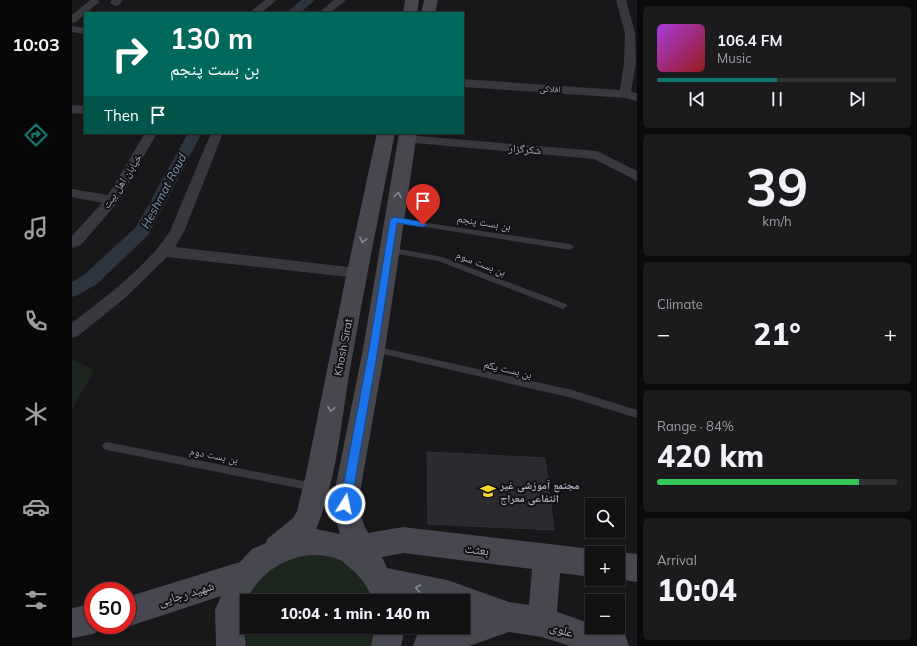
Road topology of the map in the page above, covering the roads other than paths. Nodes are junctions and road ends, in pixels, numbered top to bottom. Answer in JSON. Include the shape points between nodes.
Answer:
{"nodes":[{"id":1,"x":272,"y":0,"type":"edge"},
{"id":2,"x":341,"y":0,"type":"edge"},
{"id":3,"x":412,"y":0,"type":"edge"},
{"id":4,"x":431,"y":0,"type":"edge"},
{"id":5,"x":621,"y":0,"type":"edge"},
{"id":6,"x":94,"y":2,"type":"dead end"},
{"id":7,"x":255,"y":12,"type":"edge"},
{"id":8,"x":324,"y":12,"type":"edge"},
{"id":9,"x":410,"y":12,"type":"edge"},
{"id":10,"x":428,"y":12,"type":"edge"},
{"id":11,"x":72,"y":20,"type":"edge"},
{"id":12,"x":72,"y":29,"type":"edge"},
{"id":13,"x":84,"y":32,"type":"edge"},
{"id":14,"x":464,"y":83,"type":"edge"},
{"id":15,"x":625,"y":94,"type":"junction"},
{"id":16,"x":637,"y":97,"type":"edge"},
{"id":17,"x":72,"y":109,"type":"edge"},
{"id":18,"x":84,"y":110,"type":"edge"},
{"id":19,"x":150,"y":134,"type":"edge"},
{"id":20,"x":217,"y":134,"type":"edge"},
{"id":21,"x":386,"y":134,"type":"edge"},
{"id":22,"x":408,"y":136,"type":"edge"},
{"id":23,"x":637,"y":177,"type":"edge"},
{"id":24,"x":72,"y":193,"type":"edge"},
{"id":25,"x":112,"y":200,"type":"junction"},
{"id":26,"x":394,"y":220,"type":"junction"},
{"id":27,"x":72,"y":244,"type":"edge"},
{"id":28,"x":570,"y":247,"type":"dead end"},
{"id":29,"x":389,"y":250,"type":"junction"},
{"id":30,"x":164,"y":251,"type":"junction"},
{"id":31,"x":357,"y":273,"type":"junction"},
{"id":32,"x":563,"y":306,"type":"dead end"},
{"id":33,"x":72,"y":332,"type":"edge"},
{"id":34,"x":374,"y":349,"type":"junction"},
{"id":35,"x":336,"y":383,"type":"junction"},
{"id":36,"x":367,"y":388,"type":"junction"},
{"id":37,"x":637,"y":414,"type":"edge"},
{"id":38,"x":107,"y":446,"type":"dead end"},
{"id":39,"x":316,"y":488,"type":"junction"},
{"id":40,"x":362,"y":547,"type":"junction"},
{"id":41,"x":277,"y":548,"type":"junction"},
{"id":42,"x":547,"y":557,"type":"junction"},
{"id":43,"x":585,"y":562,"type":"edge"},
{"id":44,"x":625,"y":567,"type":"edge"},
{"id":45,"x":637,"y":568,"type":"edge"},
{"id":46,"x":245,"y":574,"type":"junction"},
{"id":47,"x":382,"y":585,"type":"edge"},
{"id":48,"x":136,"y":609,"type":"edge"},
{"id":49,"x":508,"y":617,"type":"junction"},
{"id":50,"x":84,"y":621,"type":"edge"},
{"id":51,"x":542,"y":622,"type":"junction"},
{"id":52,"x":72,"y":623,"type":"edge"},
{"id":53,"x":389,"y":634,"type":"edge"},
{"id":54,"x":231,"y":646,"type":"edge"},
{"id":55,"x":386,"y":646,"type":"edge"},
{"id":56,"x":428,"y":646,"type":"edge"},
{"id":57,"x":614,"y":646,"type":"edge"}],
"edges":[{"from":1,"to":7,"type":"street"},
{"from":2,"to":8,"type":"street"},
{"from":3,"to":9,"type":"main road"},
{"from":4,"to":10,"type":"main road"},
{"from":5,"to":15,"type":"street","via":[[630,33],[630,63]]},
{"from":6,"to":11,"type":"street"},
{"from":12,"to":13,"type":"street"},
{"from":14,"to":15,"type":"street","name":"افلاکی"},
{"from":15,"to":16,"type":"street","name":"افلاکی"},
{"from":17,"to":18,"type":"street"},
{"from":19,"to":25,"type":"street","name":"خیابان اهل بیت"},
{"from":20,"to":30,"type":"street","via":[[177,232]]},
{"from":21,"to":31,"type":"main road","name":"Khosh Sirat","one_way":true},
{"from":22,"to":23,"type":"street","name":"شکرگزار","via":[[597,155]]},
{"from":26,"to":22,"type":"main road","one_way":true},
{"from":24,"to":25,"type":"street"},
{"from":25,"to":27,"type":"street","name":"خیابان اهل بیت"},
{"from":26,"to":28,"type":"lane","name":"بن بست پنجم"},
{"from":26,"to":29,"type":"main road"},
{"from":29,"to":32,"type":"lane","name":"بن بست سوم","via":[[440,259]]},
{"from":29,"to":34,"type":"main road"},
{"from":30,"to":31,"type":"street"},
{"from":30,"to":33,"type":"street","via":[[120,294]]},
{"from":31,"to":35,"type":"main road","name":"Khosh Sirat"},
{"from":34,"to":36,"type":"main road"},
{"from":34,"to":37,"type":"lane","name":"بن بست یکم","via":[[572,394]]},
{"from":35,"to":36,"type":"main road","via":[[349,389]]},
{"from":35,"to":39,"type":"main road","name":"Khosh Sirat","one_way":true},
{"from":36,"to":40,"type":"main road","via":[[345,504],[352,529]]},
{"from":38,"to":39,"type":"lane","name":"بن بست دوم"},
{"from":39,"to":41,"type":"main road","name":"Khosh Sirat","via":[[303,527]]},
{"from":40,"to":42,"type":"main road","name":"بعثت","via":[[403,540]]},
{"from":40,"to":47,"type":"main road"},
{"from":41,"to":46,"type":"main road","via":[[260,559]]},
{"from":41,"to":47,"type":"main road","via":[[296,542],[316,540],[336,544],[354,552],[369,564]]},
{"from":42,"to":43,"type":"main road","name":"بعثت"},
{"from":42,"to":51,"type":"main road"},
{"from":44,"to":45,"type":"main road"},
{"from":46,"to":48,"type":"main road","name":"شهید رجایی"},
{"from":46,"to":54,"type":"main road","via":[[235,593],[229,613],[228,635]]},
{"from":49,"to":47,"type":"main road","name":"علوی","one_way":true,"via":[[447,594]]},
{"from":49,"to":51,"type":"main road","name":"علوی"},
{"from":49,"to":56,"type":"main road"},
{"from":50,"to":52,"type":"main road"},
{"from":51,"to":57,"type":"main road","name":"علوی"},
{"from":53,"to":55,"type":"main road"}]}
